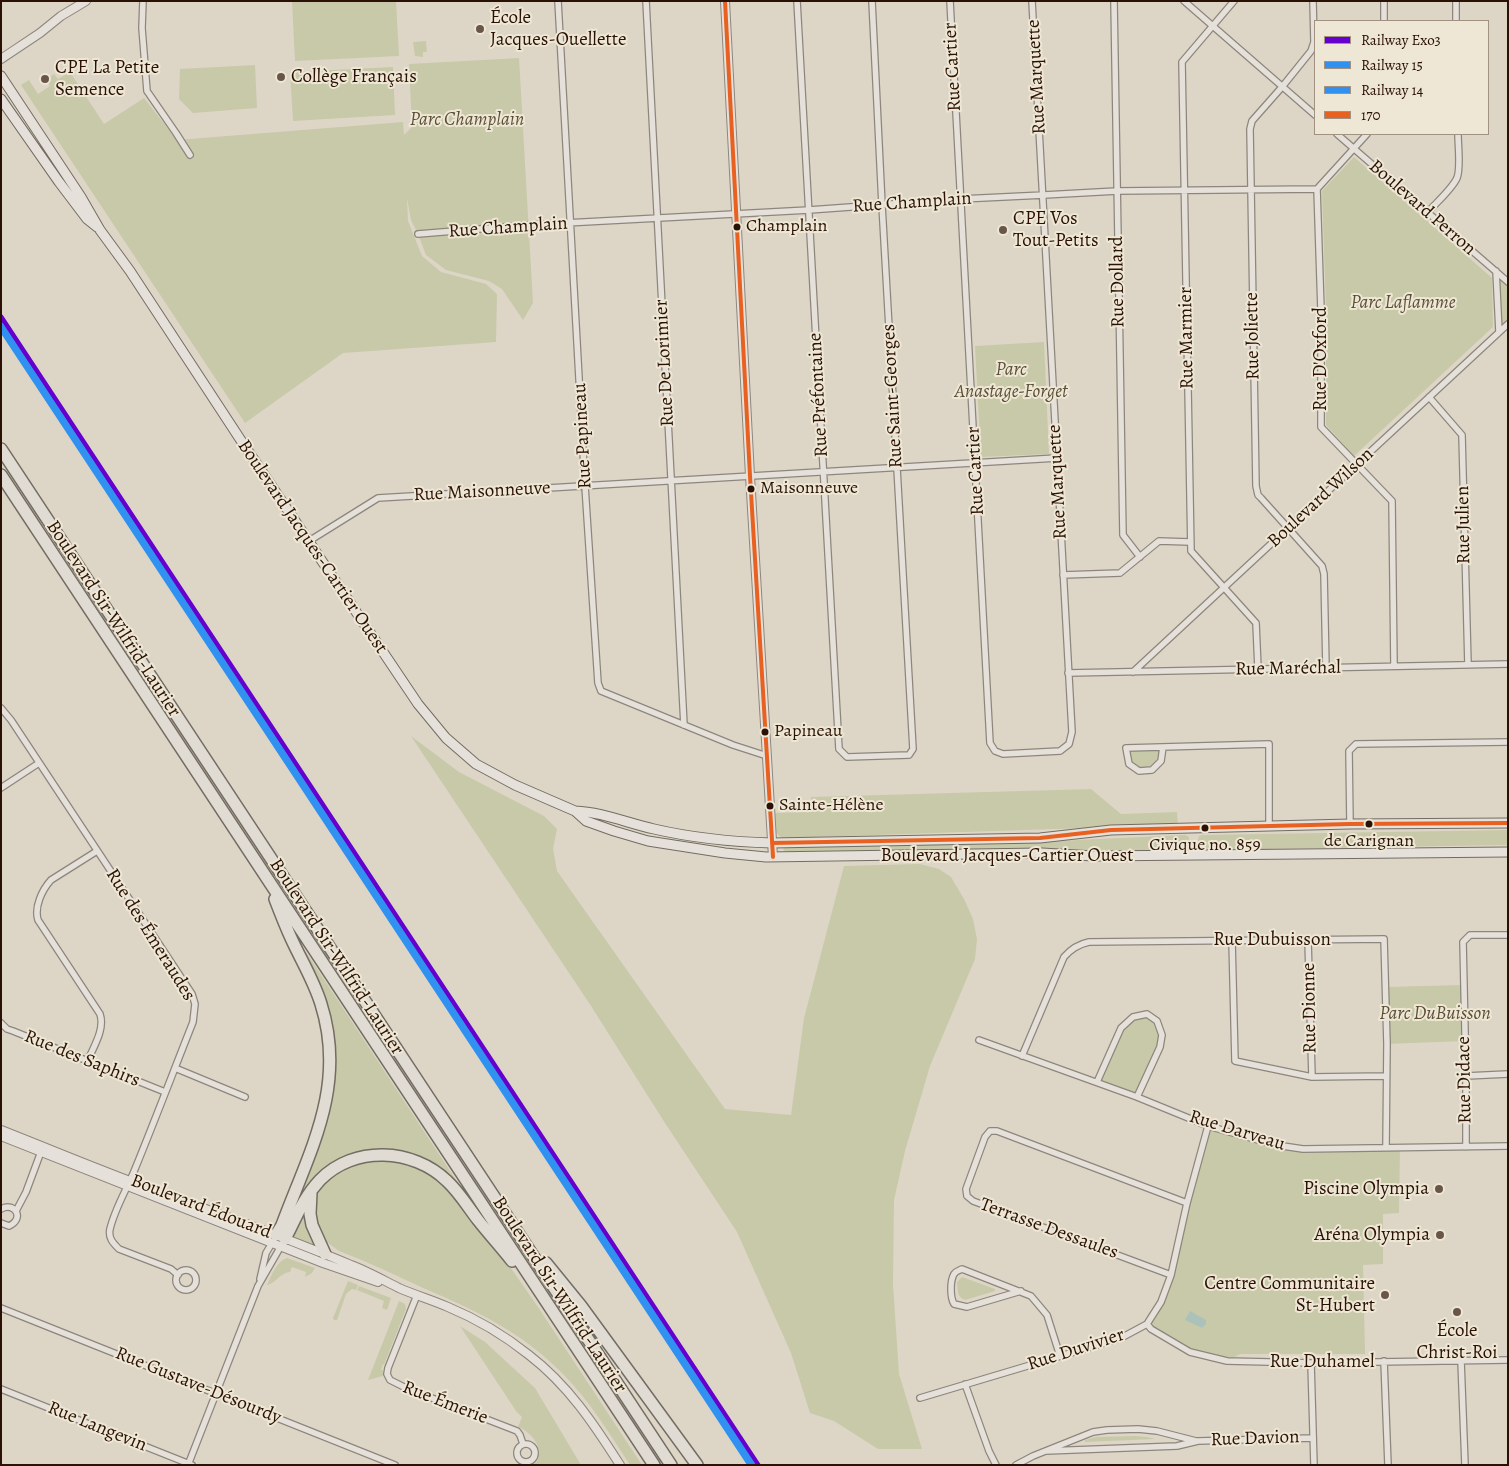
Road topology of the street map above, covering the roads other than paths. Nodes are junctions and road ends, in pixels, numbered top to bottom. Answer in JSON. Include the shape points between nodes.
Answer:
{"nodes":[{"id":1,"x":143,"y":1,"type":"edge"},
{"id":2,"x":558,"y":1,"type":"edge"},
{"id":3,"x":646,"y":1,"type":"edge"},
{"id":4,"x":725,"y":1,"type":"edge"},
{"id":5,"x":797,"y":1,"type":"edge"},
{"id":6,"x":872,"y":1,"type":"edge"},
{"id":7,"x":950,"y":1,"type":"edge"},
{"id":8,"x":1032,"y":1,"type":"edge"},
{"id":9,"x":1114,"y":1,"type":"edge"},
{"id":10,"x":1184,"y":1,"type":"edge"},
{"id":11,"x":1234,"y":1,"type":"edge"},
{"id":12,"x":1313,"y":1,"type":"edge"},
{"id":13,"x":1384,"y":1,"type":"edge"},
{"id":14,"x":1456,"y":1,"type":"edge"},
{"id":15,"x":83,"y":2,"type":"edge"},
{"id":16,"x":1384,"y":20,"type":"edge"},
{"id":17,"x":1456,"y":20,"type":"edge"},
{"id":18,"x":1212,"y":26,"type":"junction"},
{"id":19,"x":1,"y":59,"type":"edge"},
{"id":20,"x":1,"y":76,"type":"edge"},
{"id":21,"x":1282,"y":87,"type":"junction"},
{"id":22,"x":1,"y":99,"type":"edge"},
{"id":23,"x":1314,"y":114,"type":"edge"},
{"id":24,"x":1338,"y":135,"type":"edge"},
{"id":25,"x":1366,"y":135,"type":"edge"},
{"id":26,"x":1458,"y":135,"type":"edge"},
{"id":27,"x":1354,"y":149,"type":"junction"},
{"id":28,"x":190,"y":155,"type":"dead end"},
{"id":29,"x":1317,"y":189,"type":"junction"},
{"id":30,"x":1251,"y":190,"type":"junction"},
{"id":31,"x":1117,"y":191,"type":"junction"},
{"id":32,"x":1184,"y":192,"type":"junction"},
{"id":33,"x":1044,"y":194,"type":"junction"},
{"id":34,"x":961,"y":199,"type":"junction"},
{"id":35,"x":882,"y":205,"type":"junction"},
{"id":36,"x":809,"y":210,"type":"junction"},
{"id":37,"x":1428,"y":212,"type":"junction"},
{"id":38,"x":736,"y":214,"type":"junction"},
{"id":39,"x":657,"y":218,"type":"junction"},
{"id":40,"x":570,"y":223,"type":"junction"},
{"id":41,"x":100,"y":230,"type":"junction"},
{"id":42,"x":418,"y":234,"type":"dead end"},
{"id":43,"x":1496,"y":271,"type":"junction"},
{"id":44,"x":1508,"y":282,"type":"edge"},
{"id":45,"x":1508,"y":324,"type":"edge"},
{"id":46,"x":1499,"y":332,"type":"junction"},
{"id":47,"x":1429,"y":397,"type":"junction"},
{"id":48,"x":1,"y":449,"type":"edge"},
{"id":49,"x":1057,"y":458,"type":"junction"},
{"id":50,"x":976,"y":463,"type":"junction"},
{"id":51,"x":1356,"y":465,"type":"junction"},
{"id":52,"x":897,"y":468,"type":"junction"},
{"id":53,"x":824,"y":472,"type":"junction"},
{"id":54,"x":1,"y":475,"type":"edge"},
{"id":55,"x":750,"y":476,"type":"junction"},
{"id":56,"x":671,"y":481,"type":"junction"},
{"id":57,"x":586,"y":486,"type":"junction"},
{"id":58,"x":1289,"y":527,"type":"junction"},
{"id":59,"x":309,"y":541,"type":"junction"},
{"id":60,"x":1190,"y":542,"type":"junction"},
{"id":61,"x":1140,"y":557,"type":"junction"},
{"id":62,"x":1063,"y":575,"type":"junction"},
{"id":63,"x":1224,"y":587,"type":"junction"},
{"id":64,"x":1468,"y":664,"type":"junction"},
{"id":65,"x":1508,"y":664,"type":"edge"},
{"id":66,"x":1394,"y":666,"type":"junction"},
{"id":67,"x":1326,"y":668,"type":"junction"},
{"id":68,"x":1258,"y":669,"type":"junction"},
{"id":69,"x":1133,"y":672,"type":"junction"},
{"id":70,"x":1068,"y":674,"type":"junction"},
{"id":71,"x":1,"y":708,"type":"edge"},
{"id":72,"x":684,"y":725,"type":"junction"},
{"id":73,"x":1508,"y":742,"type":"edge"},
{"id":74,"x":1163,"y":746,"type":"junction"},
{"id":75,"x":1034,"y":753,"type":"joint"},
{"id":76,"x":767,"y":756,"type":"junction"},
{"id":77,"x":875,"y":756,"type":"joint"},
{"id":78,"x":39,"y":763,"type":"junction"},
{"id":79,"x":1,"y":788,"type":"edge"},
{"id":80,"x":575,"y":811,"type":"junction"},
{"id":81,"x":1508,"y":823,"type":"edge"},
{"id":82,"x":1350,"y":824,"type":"junction"},
{"id":83,"x":1269,"y":826,"type":"junction"},
{"id":84,"x":772,"y":843,"type":"junction"},
{"id":85,"x":97,"y":850,"type":"junction"},
{"id":86,"x":1508,"y":852,"type":"edge"},
{"id":87,"x":773,"y":857,"type":"junction"},
{"id":88,"x":266,"y":876,"type":"junction"},
{"id":89,"x":1508,"y":934,"type":"edge"},
{"id":90,"x":1232,"y":940,"type":"junction"},
{"id":91,"x":1308,"y":940,"type":"junction"},
{"id":92,"x":1,"y":1023,"type":"edge"},
{"id":93,"x":979,"y":1040,"type":"dead end"},
{"id":94,"x":1022,"y":1056,"type":"junction"},
{"id":95,"x":88,"y":1060,"type":"junction"},
{"id":96,"x":175,"y":1068,"type":"junction"},
{"id":97,"x":1508,"y":1074,"type":"edge"},
{"id":98,"x":1386,"y":1076,"type":"junction"},
{"id":99,"x":1466,"y":1076,"type":"junction"},
{"id":100,"x":1312,"y":1077,"type":"junction"},
{"id":101,"x":1097,"y":1082,"type":"junction"},
{"id":102,"x":165,"y":1092,"type":"junction"},
{"id":103,"x":245,"y":1097,"type":"dead end"},
{"id":104,"x":1137,"y":1097,"type":"junction"},
{"id":105,"x":1208,"y":1126,"type":"junction"},
{"id":106,"x":1,"y":1130,"type":"edge"},
{"id":107,"x":1,"y":1136,"type":"edge"},
{"id":108,"x":1508,"y":1146,"type":"edge"},
{"id":109,"x":1466,"y":1147,"type":"junction"},
{"id":110,"x":1386,"y":1148,"type":"junction"},
{"id":111,"x":42,"y":1149,"type":"junction"},
{"id":112,"x":129,"y":1183,"type":"junction"},
{"id":113,"x":311,"y":1192,"type":"junction"},
{"id":114,"x":1187,"y":1203,"type":"junction"},
{"id":115,"x":1,"y":1209,"type":"edge"},
{"id":116,"x":16,"y":1212,"type":"junction"},
{"id":117,"x":505,"y":1213,"type":"junction"},
{"id":118,"x":1,"y":1223,"type":"edge"},
{"id":119,"x":278,"y":1241,"type":"junction"},
{"id":120,"x":325,"y":1254,"type":"junction"},
{"id":121,"x":178,"y":1275,"type":"dead end"},
{"id":122,"x":1171,"y":1275,"type":"junction"},
{"id":123,"x":399,"y":1288,"type":"junction"},
{"id":124,"x":1021,"y":1291,"type":"junction"},
{"id":125,"x":417,"y":1295,"type":"junction"},
{"id":126,"x":1,"y":1308,"type":"edge"},
{"id":127,"x":553,"y":1311,"type":"junction"},
{"id":128,"x":1147,"y":1324,"type":"junction"},
{"id":129,"x":1060,"y":1356,"type":"junction"},
{"id":130,"x":1508,"y":1360,"type":"edge"},
{"id":131,"x":1384,"y":1361,"type":"junction"},
{"id":132,"x":1460,"y":1361,"type":"junction"},
{"id":133,"x":1311,"y":1363,"type":"junction"},
{"id":134,"x":965,"y":1384,"type":"junction"},
{"id":135,"x":1,"y":1388,"type":"edge"},
{"id":136,"x":216,"y":1393,"type":"junction"},
{"id":137,"x":920,"y":1398,"type":"dead end"},
{"id":138,"x":1313,"y":1438,"type":"junction"},
{"id":139,"x":1198,"y":1441,"type":"junction"},
{"id":140,"x":523,"y":1444,"type":"dead end"},
{"id":141,"x":1046,"y":1451,"type":"junction"},
{"id":142,"x":190,"y":1464,"type":"edge"},
{"id":143,"x":395,"y":1465,"type":"edge"},
{"id":144,"x":620,"y":1465,"type":"edge"},
{"id":145,"x":654,"y":1465,"type":"edge"},
{"id":146,"x":671,"y":1465,"type":"edge"},
{"id":147,"x":697,"y":1465,"type":"edge"},
{"id":148,"x":996,"y":1465,"type":"edge"},
{"id":149,"x":1016,"y":1465,"type":"edge"},
{"id":150,"x":1314,"y":1465,"type":"edge"},
{"id":151,"x":1388,"y":1465,"type":"edge"},
{"id":152,"x":1465,"y":1465,"type":"edge"}],
"edges":[{"from":1,"to":28,"type":"street","via":[[147,91]]},
{"from":2,"to":40,"type":"street","name":"Rue Papineau"},
{"from":3,"to":39,"type":"street","name":"Rue De Lorimier"},
{"from":4,"to":38,"type":"street"},
{"from":5,"to":36,"type":"street","name":"Rue Préfontaine"},
{"from":6,"to":35,"type":"street","name":"Rue Saint-Georges"},
{"from":7,"to":34,"type":"street","name":"Rue Cartier"},
{"from":8,"to":33,"type":"street","name":"Rue Marquette"},
{"from":9,"to":31,"type":"street","name":"Rue Dollard"},
{"from":10,"to":18,"type":"street"},
{"from":11,"to":18,"type":"street","name":"Rue Marmier"},
{"from":12,"to":21,"type":"street","name":"Rue Joliette","via":[[1313,46]]},
{"from":13,"to":16,"type":"street"},
{"from":14,"to":17,"type":"street"},
{"from":15,"to":19,"type":"street"},
{"from":18,"to":21,"type":"street"},
{"from":18,"to":32,"type":"street","name":"Rue Marmier","via":[[1182,62]]},
{"from":20,"to":41,"type":"main road","name":"Boulevard Jacques-Cartier Ouest"},
{"from":21,"to":23,"type":"street"},
{"from":21,"to":30,"type":"street","name":"Rue Joliette","via":[[1250,125]]},
{"from":22,"to":41,"type":"main road","name":"Boulevard Jacques-Cartier Ouest","via":[[65,189]]},
{"from":24,"to":27,"type":"street","name":"Boulevard Perron"},
{"from":25,"to":27,"type":"street"},
{"from":26,"to":37,"type":"street","via":[[1457,178]]},
{"from":27,"to":29,"type":"street"},
{"from":27,"to":37,"type":"street","name":"Boulevard Perron"},
{"from":29,"to":30,"type":"street","name":"Rue Champlain"},
{"from":29,"to":51,"type":"street","name":"Rue D'Oxford","via":[[1321,427]]},
{"from":30,"to":32,"type":"street","name":"Rue Champlain"},
{"from":30,"to":58,"type":"street","name":"Rue Joliette","via":[[1256,486],[1258,495]]},
{"from":31,"to":32,"type":"street","name":"Rue Champlain"},
{"from":31,"to":33,"type":"street","name":"Rue Champlain"},
{"from":31,"to":61,"type":"street","name":"Rue Dollard","via":[[1123,535]]},
{"from":32,"to":60,"type":"street","name":"Rue Marmier"},
{"from":33,"to":34,"type":"street","name":"Rue Champlain"},
{"from":33,"to":49,"type":"street","name":"Rue Marquette"},
{"from":34,"to":35,"type":"street","name":"Rue Champlain"},
{"from":34,"to":50,"type":"street","name":"Rue Cartier"},
{"from":35,"to":36,"type":"street","name":"Rue Champlain"},
{"from":35,"to":52,"type":"street","name":"Rue Saint-Georges"},
{"from":36,"to":38,"type":"street","name":"Rue Champlain"},
{"from":36,"to":53,"type":"street","name":"Rue Préfontaine"},
{"from":37,"to":43,"type":"street","name":"Boulevard Perron"},
{"from":38,"to":39,"type":"street","name":"Rue Champlain"},
{"from":38,"to":55,"type":"street"},
{"from":39,"to":40,"type":"street","name":"Rue Champlain"},
{"from":39,"to":56,"type":"street","name":"Rue De Lorimier"},
{"from":40,"to":42,"type":"street","name":"Rue Champlain"},
{"from":40,"to":57,"type":"street","name":"Rue Papineau"},
{"from":41,"to":59,"type":"main road","name":"Boulevard Jacques-Cartier Ouest","via":[[136,279]]},
{"from":43,"to":44,"type":"street","name":"Boulevard Perron"},
{"from":43,"to":46,"type":"street"},
{"from":45,"to":46,"type":"street","name":"Boulevard Wilson"},
{"from":46,"to":47,"type":"street","name":"Boulevard Wilson"},
{"from":47,"to":51,"type":"street","name":"Boulevard Wilson"},
{"from":47,"to":64,"type":"street","name":"Rue Julien","via":[[1462,435]]},
{"from":48,"to":117,"type":"highway","name":"Boulevard Sir-Wilfrid-Laurier"},
{"from":49,"to":50,"type":"street","name":"Rue Maisonneuve"},
{"from":49,"to":62,"type":"street","name":"Rue Marquette"},
{"from":50,"to":52,"type":"street","name":"Rue Maisonneuve"},
{"from":50,"to":75,"type":"street","name":"Rue Cartier","via":[[990,743],[995,751],[1003,754]]},
{"from":51,"to":58,"type":"street","name":"Boulevard Wilson"},
{"from":51,"to":66,"type":"street","name":"Rue D'Oxford","via":[[1392,501]]},
{"from":52,"to":53,"type":"street","name":"Rue Maisonneuve"},
{"from":52,"to":77,"type":"street","name":"Rue Saint-Georges","via":[[914,749],[909,755]]},
{"from":53,"to":55,"type":"street","name":"Rue Maisonneuve"},
{"from":53,"to":77,"type":"street","name":"Rue Préfontaine","via":[[839,749],[847,757]]},
{"from":54,"to":88,"type":"highway","name":"Boulevard Sir-Wilfrid-Laurier"},
{"from":55,"to":56,"type":"street","name":"Rue Maisonneuve"},
{"from":55,"to":76,"type":"street"},
{"from":56,"to":57,"type":"street","name":"Rue Maisonneuve"},
{"from":56,"to":72,"type":"street","name":"Rue De Lorimier"},
{"from":57,"to":59,"type":"street","name":"Rue Maisonneuve","via":[[378,498]]},
{"from":57,"to":72,"type":"street","name":"Rue Papineau","via":[[601,691]]},
{"from":58,"to":63,"type":"street","name":"Boulevard Wilson"},
{"from":58,"to":67,"type":"street","name":"Rue Joliette","via":[[1324,570]]},
{"from":59,"to":80,"type":"main road","name":"Boulevard Jacques-Cartier Ouest","via":[[418,704],[446,738],[476,764]]},
{"from":60,"to":61,"type":"street","via":[[1159,541]]},
{"from":60,"to":63,"type":"street","name":"Rue Marmier","via":[[1191,552]]},
{"from":61,"to":62,"type":"street","via":[[1120,573]]},
{"from":62,"to":70,"type":"street","name":"Rue Marquette"},
{"from":63,"to":68,"type":"street","name":"Rue Marmier","via":[[1256,623]]},
{"from":63,"to":69,"type":"street","name":"Boulevard Wilson"},
{"from":64,"to":65,"type":"street","name":"Rue Maréchal"},
{"from":64,"to":66,"type":"street","name":"Rue Maréchal"},
{"from":66,"to":67,"type":"street","name":"Rue Maréchal"},
{"from":67,"to":68,"type":"street","name":"Rue Maréchal"},
{"from":68,"to":69,"type":"street","name":"Rue Maréchal"},
{"from":69,"to":70,"type":"street","name":"Rue Maréchal"},
{"from":70,"to":75,"type":"street","name":"Rue Marquette","via":[[1072,732],[1069,744],[1060,751]]},
{"from":71,"to":78,"type":"street","name":"Rue des Émeraudes"},
{"from":72,"to":76,"type":"street","name":"Rue Papineau"},
{"from":73,"to":82,"type":"street","via":[[1356,744],[1349,750]]},
{"from":74,"to":74,"type":"street","via":[[1126,748],[1129,764],[1139,771],[1152,770],[1161,762]]},
{"from":74,"to":83,"type":"street","via":[[1269,744]]},
{"from":76,"to":84,"type":"street"},
{"from":78,"to":79,"type":"street"},
{"from":78,"to":85,"type":"street","name":"Rue des Émeraudes"},
{"from":80,"to":84,"type":"main road","name":"Boulevard Jacques-Cartier Ouest","via":[[701,838]]},
{"from":80,"to":87,"type":"main road","name":"Boulevard Jacques-Cartier Ouest","via":[[586,821],[648,840],[725,854]]},
{"from":81,"to":82,"type":"main road","name":"Boulevard Jacques-Cartier Ouest"},
{"from":82,"to":83,"type":"main road","name":"Boulevard Jacques-Cartier Ouest"},
{"from":83,"to":84,"type":"main road","name":"Boulevard Jacques-Cartier Ouest","via":[[1111,830],[1040,838]]},
{"from":84,"to":87,"type":"street"},
{"from":85,"to":95,"type":"street","via":[[51,880],[45,887],[36,914],[100,1014],[101,1028]]},
{"from":85,"to":96,"type":"street","name":"Rue des Émeraudes","via":[[192,994],[194,1018]]},
{"from":86,"to":87,"type":"main road","name":"Boulevard Jacques-Cartier Ouest"},
{"from":88,"to":119,"type":"highway","via":[[319,1000],[327,1027],[330,1060],[322,1118]]},
{"from":88,"to":127,"type":"highway","name":"Boulevard Sir-Wilfrid-Laurier"},
{"from":89,"to":99,"type":"street","name":"Rue Didace","via":[[1470,935],[1463,942]]},
{"from":90,"to":91,"type":"street","name":"Rue Dubuisson"},
{"from":90,"to":94,"type":"street","name":"Rue Dubuisson","via":[[1089,942],[1076,946],[1064,957]]},
{"from":90,"to":100,"type":"street","via":[[1235,1061]]},
{"from":91,"to":98,"type":"street","name":"Rue Dubuisson","via":[[1384,939]]},
{"from":91,"to":100,"type":"street","name":"Rue Dionne"},
{"from":92,"to":95,"type":"street","name":"Rue des Saphirs","via":[[7,1029]]},
{"from":93,"to":94,"type":"street","name":"Rue Darveau"},
{"from":94,"to":101,"type":"street","name":"Rue Darveau"},
{"from":95,"to":102,"type":"street","name":"Rue des Saphirs"},
{"from":96,"to":102,"type":"street","name":"Rue des Émeraudes"},
{"from":96,"to":103,"type":"street"},
{"from":97,"to":99,"type":"street"},
{"from":98,"to":100,"type":"street"},
{"from":98,"to":110,"type":"street","name":"Rue Dubuisson"},
{"from":99,"to":109,"type":"street","name":"Rue Didace"},
{"from":101,"to":104,"type":"street","name":"Rue Darveau"},
{"from":101,"to":104,"type":"street","via":[[1121,1028],[1133,1018],[1147,1014],[1157,1021],[1162,1035],[1160,1047]]},
{"from":102,"to":112,"type":"street","name":"Rue des Émeraudes"},
{"from":104,"to":105,"type":"street","name":"Rue Darveau"},
{"from":105,"to":110,"type":"street","name":"Rue Darveau","via":[[1276,1146],[1303,1149]]},
{"from":105,"to":114,"type":"street","name":"Rue Duvivier"},
{"from":106,"to":111,"type":"street","name":"Boulevard Édouard"},
{"from":107,"to":111,"type":"street","name":"Boulevard Édouard"},
{"from":108,"to":109,"type":"street","name":"Rue Darveau"},
{"from":109,"to":110,"type":"street","name":"Rue Darveau"},
{"from":111,"to":112,"type":"street","name":"Boulevard Édouard"},
{"from":111,"to":116,"type":"street"},
{"from":112,"to":119,"type":"street","name":"Boulevard Édouard"},
{"from":112,"to":121,"type":"street","name":"Rue des Émeraudes","via":[[110,1229],[112,1243]]},
{"from":113,"to":119,"type":"highway"},
{"from":113,"to":120,"type":"highway","via":[[312,1225]]},
{"from":113,"to":127,"type":"highway","via":[[332,1170],[366,1156],[398,1156],[428,1166],[457,1191]]},
{"from":114,"to":122,"type":"street","name":"Rue Duvivier"},
{"from":114,"to":122,"type":"street","name":"Terrasse Dessaules","via":[[998,1131],[990,1131],[985,1137],[966,1189],[967,1196],[973,1201]]},
{"from":115,"to":116,"type":"street","via":[[9,1206]]},
{"from":116,"to":118,"type":"street","via":[[15,1223],[9,1226]]},
{"from":117,"to":146,"type":"highway","name":"Boulevard Sir-Wilfrid-Laurier"},
{"from":117,"to":147,"type":"highway","via":[[581,1306]]},
{"from":119,"to":120,"type":"street","name":"Boulevard Édouard"},
{"from":119,"to":123,"type":"street","name":"Boulevard Édouard","via":[[350,1273]]},
{"from":119,"to":136,"type":"street","via":[[266,1253],[258,1286]]},
{"from":120,"to":123,"type":"street","name":"Boulevard Édouard"},
{"from":122,"to":128,"type":"street","name":"Rue Duvivier","via":[[1161,1302]]},
{"from":123,"to":125,"type":"street","name":"Boulevard Édouard"},
{"from":124,"to":124,"type":"street","via":[[962,1269],[953,1276],[954,1304],[967,1308]]},
{"from":124,"to":129,"type":"street","via":[[1031,1296],[1047,1315]]},
{"from":125,"to":140,"type":"street","name":"Rue Émerie","via":[[388,1370],[390,1380],[515,1430]]},
{"from":125,"to":144,"type":"street","name":"Boulevard Édouard","via":[[478,1321],[536,1360],[573,1397]]},
{"from":126,"to":136,"type":"street","name":"Rue Gustave-Désourdy"},
{"from":127,"to":145,"type":"highway","name":"Boulevard Sir-Wilfrid-Laurier"},
{"from":128,"to":129,"type":"street","name":"Rue Duvivier","via":[[1120,1338]]},
{"from":128,"to":133,"type":"street","name":"Rue Duhamel","via":[[1200,1355],[1242,1362]]},
{"from":129,"to":134,"type":"street","name":"Rue Duvivier"},
{"from":130,"to":132,"type":"street","name":"Rue Duhamel"},
{"from":131,"to":132,"type":"street","name":"Rue Duhamel"},
{"from":131,"to":133,"type":"street","name":"Rue Duhamel"},
{"from":131,"to":151,"type":"street"},
{"from":132,"to":152,"type":"street"},
{"from":133,"to":138,"type":"street"},
{"from":134,"to":137,"type":"street","name":"Rue Duvivier"},
{"from":134,"to":148,"type":"street"},
{"from":135,"to":142,"type":"street","name":"Rue Langevin"},
{"from":136,"to":142,"type":"street"},
{"from":136,"to":143,"type":"street","name":"Rue Gustave-Désourdy"},
{"from":138,"to":139,"type":"street","name":"Rue Davion"},
{"from":138,"to":150,"type":"street"},
{"from":139,"to":141,"type":"street","name":"Rue Davion","via":[[1177,1446]]},
{"from":139,"to":141,"type":"street","name":"Rue Davion","via":[[1157,1431],[1107,1430],[1093,1432]]},
{"from":141,"to":149,"type":"street","name":"Rue Davion"}]}
